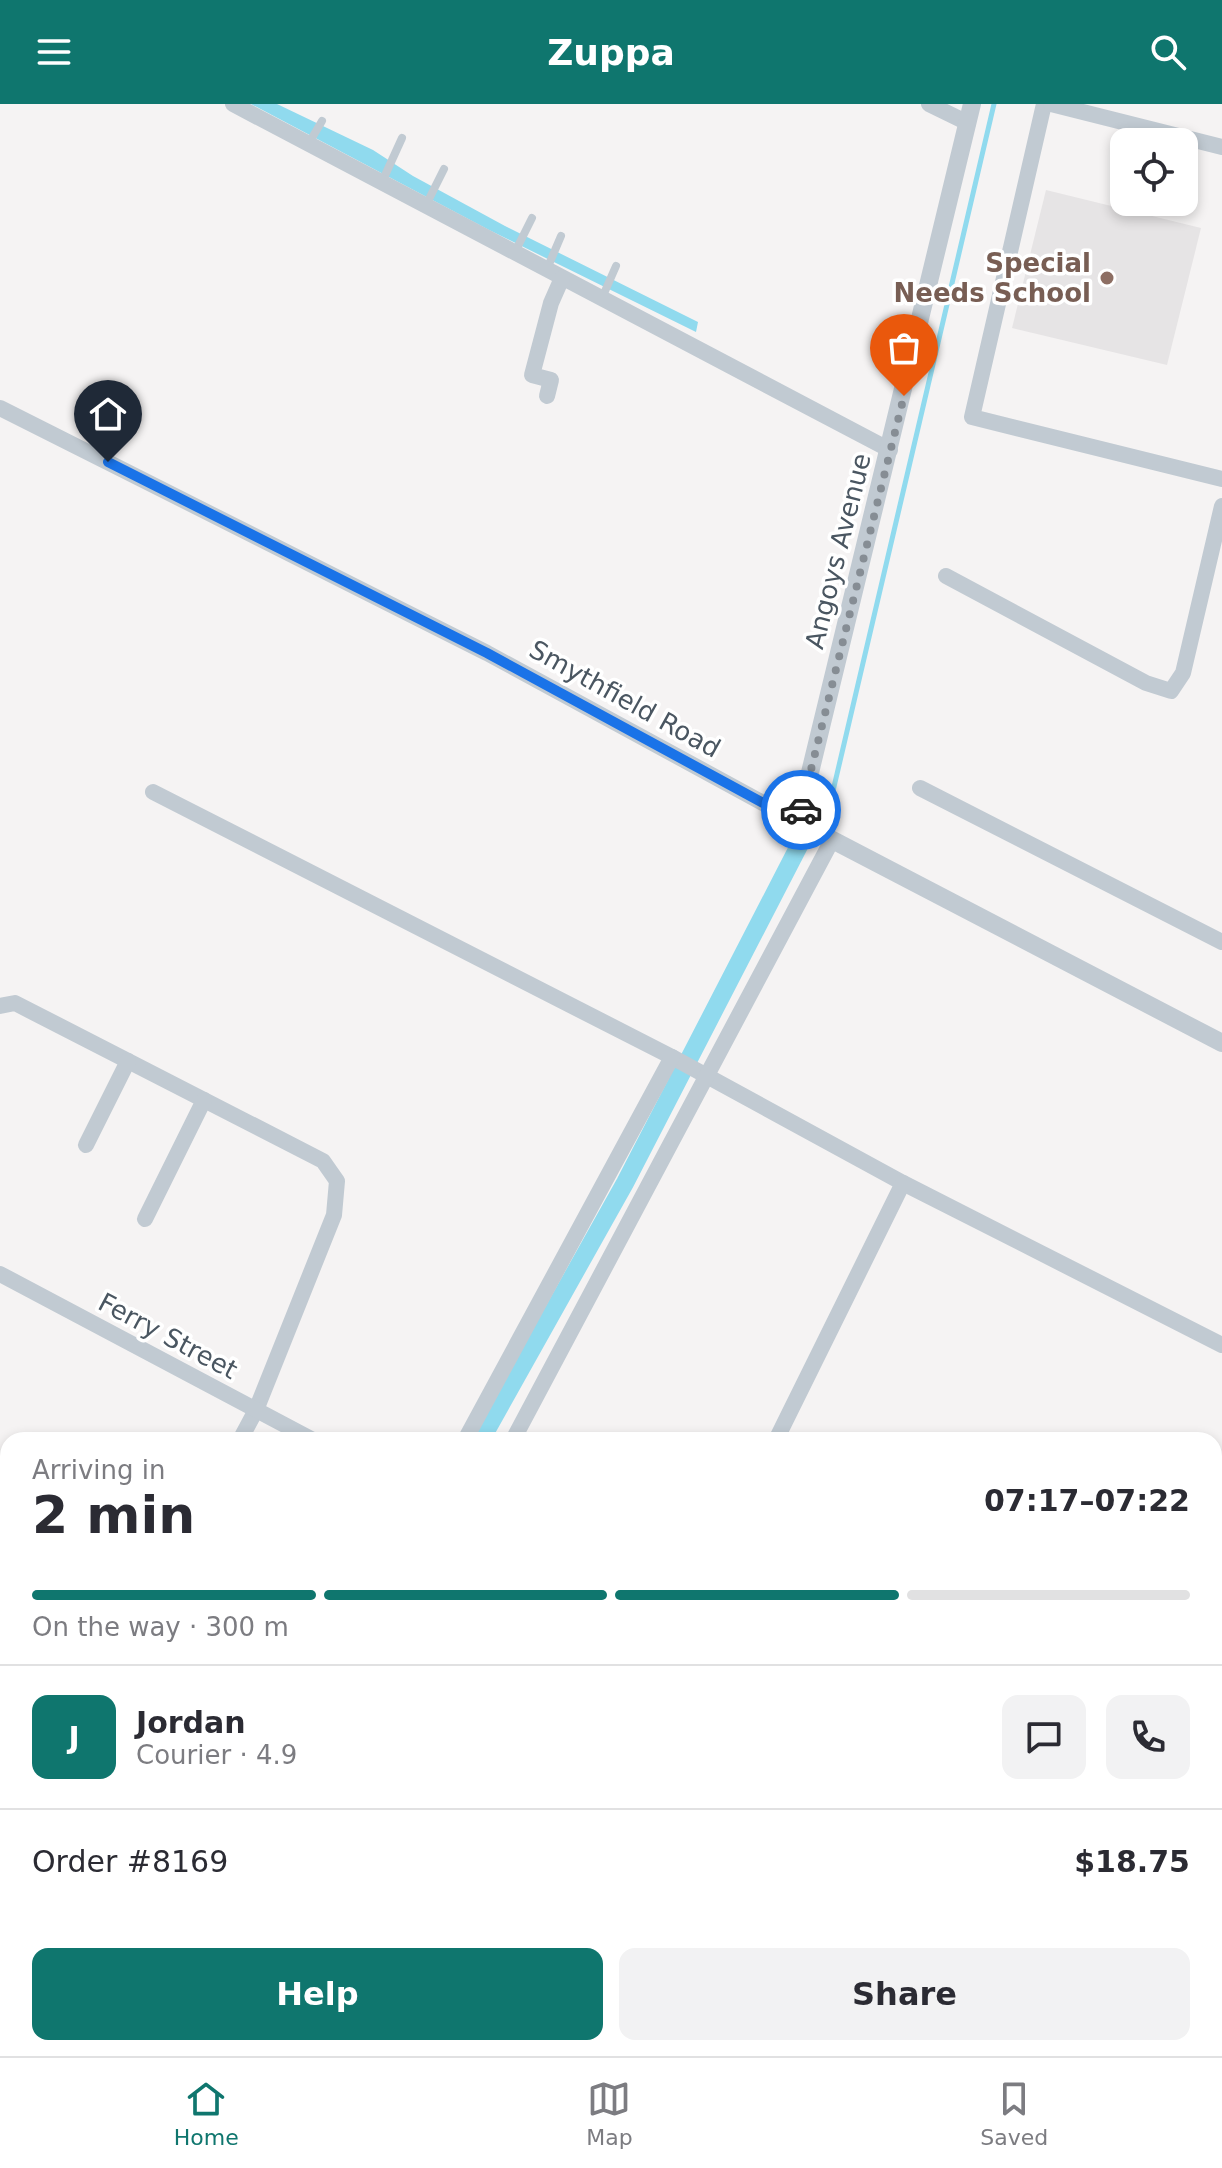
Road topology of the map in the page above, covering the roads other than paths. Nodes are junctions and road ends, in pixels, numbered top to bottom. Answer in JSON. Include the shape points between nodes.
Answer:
{"nodes":[{"id":1,"x":233,"y":104,"type":"edge"},
{"id":2,"x":929,"y":104,"type":"edge"},
{"id":3,"x":972,"y":104,"type":"edge"},
{"id":4,"x":1044,"y":104,"type":"edge"},
{"id":5,"x":1051,"y":104,"type":"edge"},
{"id":6,"x":320,"y":123,"type":"dead end"},
{"id":7,"x":968,"y":123,"type":"junction"},
{"id":8,"x":402,"y":138,"type":"dead end"},
{"id":9,"x":310,"y":142,"type":"junction"},
{"id":10,"x":1222,"y":147,"type":"edge"},
{"id":11,"x":444,"y":169,"type":"dead end"},
{"id":12,"x":383,"y":179,"type":"junction"},
{"id":13,"x":427,"y":204,"type":"junction"},
{"id":14,"x":532,"y":218,"type":"dead end"},
{"id":15,"x":561,"y":236,"type":"dead end"},
{"id":16,"x":516,"y":250,"type":"junction"},
{"id":17,"x":616,"y":266,"type":"dead end"},
{"id":18,"x":553,"y":270,"type":"junction"},
{"id":19,"x":603,"y":296,"type":"junction"},
{"id":20,"x":547,"y":396,"type":"dead end"},
{"id":21,"x":0,"y":408,"type":"edge"},
{"id":22,"x":890,"y":450,"type":"junction"},
{"id":23,"x":1222,"y":479,"type":"edge"},
{"id":24,"x":1222,"y":506,"type":"edge"},
{"id":25,"x":946,"y":576,"type":"dead end"},
{"id":26,"x":920,"y":788,"type":"dead end"},
{"id":27,"x":153,"y":792,"type":"dead end"},
{"id":28,"x":798,"y":822,"type":"junction"},
{"id":29,"x":831,"y":842,"type":"junction"},
{"id":30,"x":1222,"y":942,"type":"edge"},
{"id":31,"x":0,"y":1006,"type":"edge"},
{"id":32,"x":1222,"y":1043,"type":"edge"},
{"id":33,"x":672,"y":1057,"type":"junction"},
{"id":34,"x":128,"y":1061,"type":"junction"},
{"id":35,"x":706,"y":1077,"type":"junction"},
{"id":36,"x":204,"y":1100,"type":"junction"},
{"id":37,"x":86,"y":1145,"type":"dead end"},
{"id":38,"x":903,"y":1183,"type":"junction"},
{"id":39,"x":145,"y":1219,"type":"dead end"},
{"id":40,"x":0,"y":1274,"type":"edge"},
{"id":41,"x":1222,"y":1345,"type":"edge"},
{"id":42,"x":256,"y":1410,"type":"junction"},
{"id":43,"x":244,"y":1432,"type":"edge"},
{"id":44,"x":298,"y":1432,"type":"edge"},
{"id":45,"x":469,"y":1432,"type":"edge"},
{"id":46,"x":517,"y":1432,"type":"edge"},
{"id":47,"x":780,"y":1432,"type":"edge"}],
"edges":[{"from":1,"to":9,"type":"street"},
{"from":2,"to":7,"type":"street"},
{"from":3,"to":7,"type":"street","name":"Angoys Avenue"},
{"from":4,"to":23,"type":"street","via":[[972,417]]},
{"from":5,"to":10,"type":"street"},
{"from":6,"to":9,"type":"lane"},
{"from":7,"to":22,"type":"street","name":"Angoys Avenue"},
{"from":8,"to":12,"type":"lane"},
{"from":9,"to":12,"type":"street"},
{"from":11,"to":13,"type":"lane"},
{"from":12,"to":13,"type":"street"},
{"from":13,"to":16,"type":"street"},
{"from":14,"to":16,"type":"lane"},
{"from":15,"to":18,"type":"lane"},
{"from":16,"to":18,"type":"street"},
{"from":17,"to":19,"type":"lane"},
{"from":18,"to":19,"type":"street"},
{"from":18,"to":20,"type":"street","via":[[551,303],[532,375],[551,380]]},
{"from":19,"to":22,"type":"street"},
{"from":21,"to":28,"type":"street","name":"Smythfield Road","via":[[487,653]]},
{"from":22,"to":28,"type":"street","name":"Angoys Avenue"},
{"from":24,"to":25,"type":"street","via":[[1183,673],[1171,691],[1146,683]]},
{"from":26,"to":30,"type":"street"},
{"from":27,"to":33,"type":"street"},
{"from":28,"to":29,"type":"street","name":"Smythfield Road"},
{"from":29,"to":32,"type":"street","name":"Smythfield Road"},
{"from":29,"to":35,"type":"street"},
{"from":31,"to":34,"type":"street","via":[[15,1003]]},
{"from":33,"to":35,"type":"street"},
{"from":33,"to":45,"type":"street"},
{"from":34,"to":36,"type":"street"},
{"from":34,"to":37,"type":"street"},
{"from":35,"to":38,"type":"street"},
{"from":35,"to":46,"type":"street"},
{"from":36,"to":39,"type":"street"},
{"from":36,"to":42,"type":"street","via":[[323,1161],[337,1181],[334,1215]]},
{"from":38,"to":41,"type":"street"},
{"from":38,"to":47,"type":"street"},
{"from":40,"to":42,"type":"street","name":"Ferry Street"},
{"from":42,"to":43,"type":"street"},
{"from":42,"to":44,"type":"street","name":"Ferry Street"}]}
